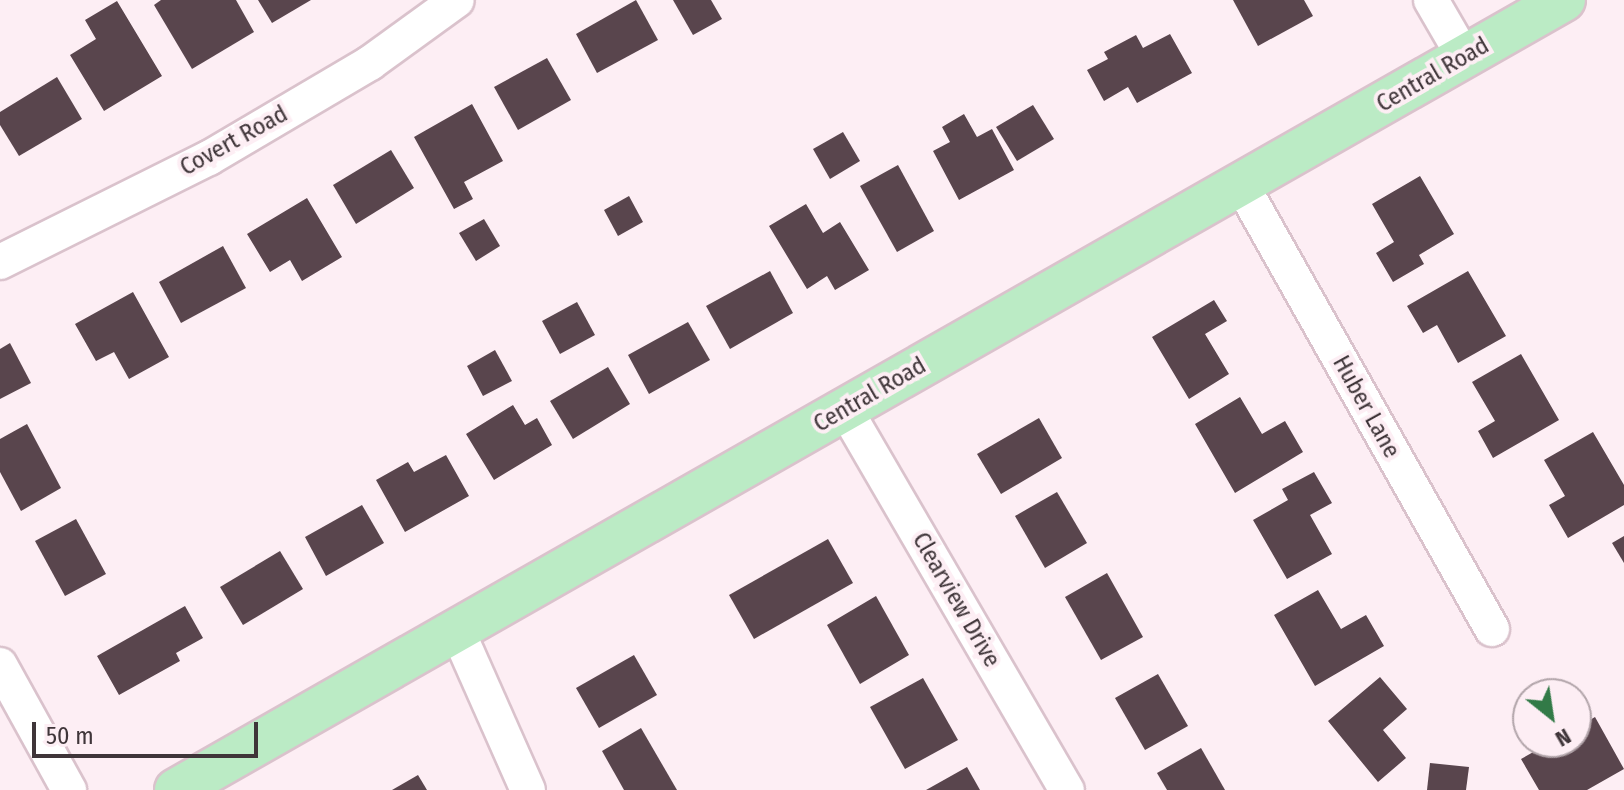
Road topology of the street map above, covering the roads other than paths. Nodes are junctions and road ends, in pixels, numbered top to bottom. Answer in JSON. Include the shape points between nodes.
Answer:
{"nodes":[{"id":1,"x":457,"y":0,"type":"edge"},
{"id":2,"x":1431,"y":0,"type":"edge"},
{"id":3,"x":1564,"y":0,"type":"edge"},
{"id":4,"x":1464,"y":57,"type":"junction"},
{"id":5,"x":1241,"y":184,"type":"junction"},
{"id":6,"x":0,"y":262,"type":"edge"},
{"id":7,"x":845,"y":409,"type":"junction"},
{"id":8,"x":1492,"y":629,"type":"dead end"},
{"id":9,"x":457,"y":630,"type":"junction"},
{"id":10,"x":0,"y":665,"type":"edge"},
{"id":11,"x":69,"y":790,"type":"edge"},
{"id":12,"x":176,"y":790,"type":"edge"},
{"id":13,"x":528,"y":790,"type":"edge"},
{"id":14,"x":1067,"y":790,"type":"edge"}],
"edges":[{"from":1,"to":6,"type":"street","name":"Covert Road","via":[[370,63],[209,158]]},
{"from":2,"to":4,"type":"street"},
{"from":3,"to":4,"type":"main road","name":"Central Road"},
{"from":4,"to":5,"type":"main road","name":"Central Road"},
{"from":5,"to":7,"type":"main road","name":"Central Road"},
{"from":5,"to":8,"type":"street","name":"Huber Lane"},
{"from":7,"to":9,"type":"main road","name":"Central Road"},
{"from":7,"to":14,"type":"street","name":"Clearview Drive"},
{"from":9,"to":12,"type":"main road","name":"Central Road"},
{"from":9,"to":13,"type":"street"},
{"from":10,"to":11,"type":"street"}]}
